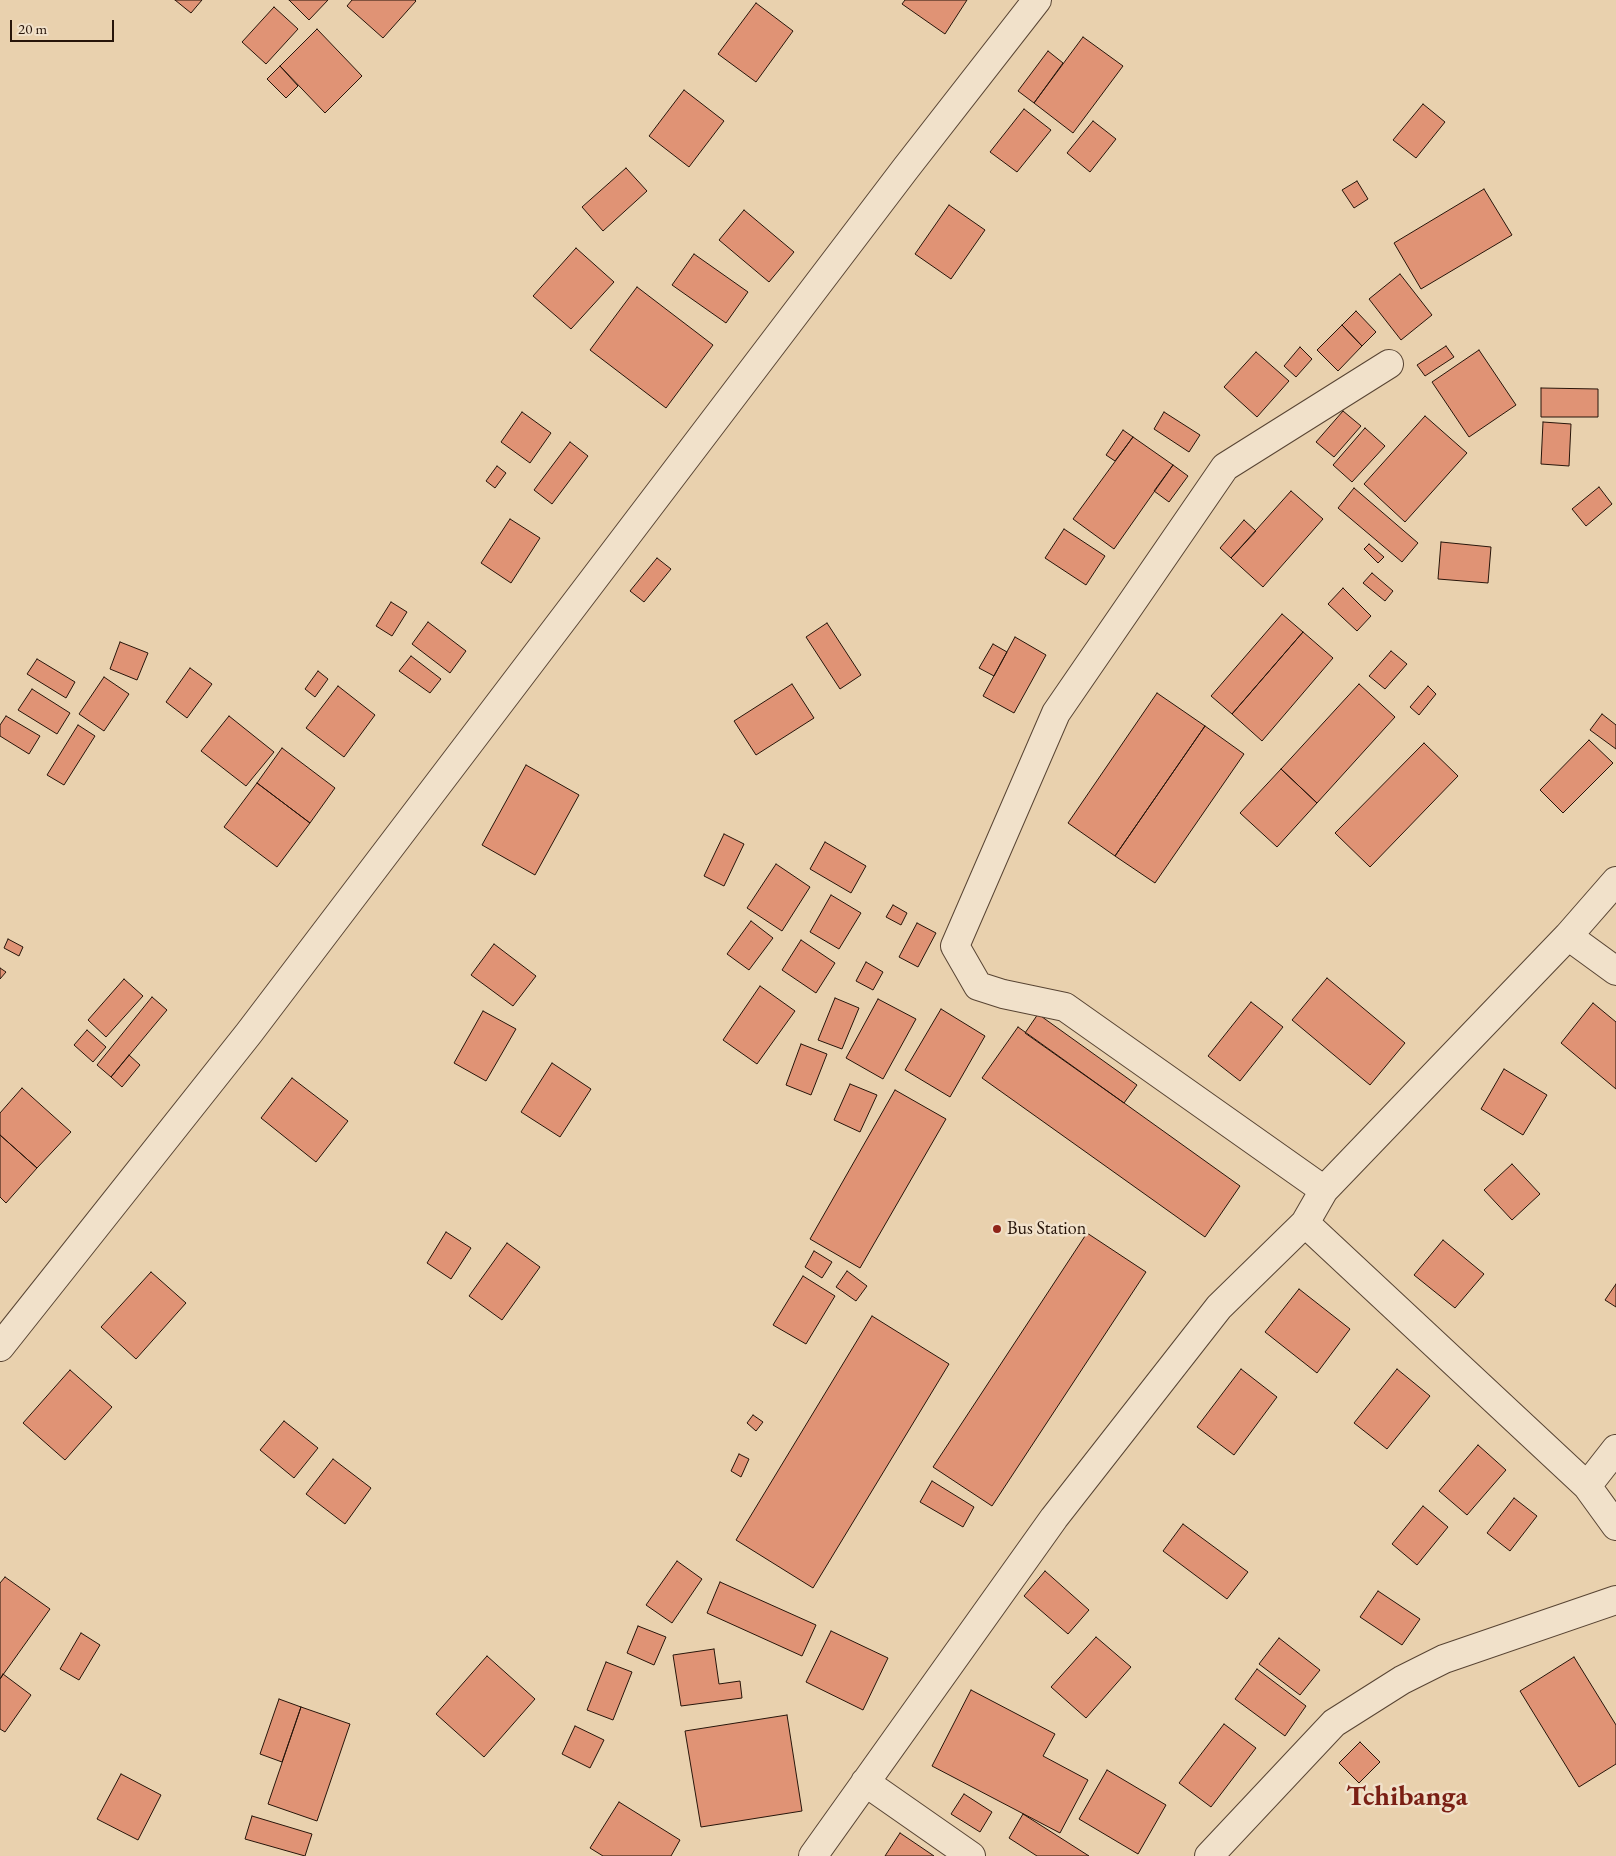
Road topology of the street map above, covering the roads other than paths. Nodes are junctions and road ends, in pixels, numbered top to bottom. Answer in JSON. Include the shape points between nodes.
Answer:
{"nodes":[{"id":1,"x":1037,"y":0,"type":"edge"},
{"id":2,"x":1389,"y":364,"type":"dead end"},
{"id":3,"x":1616,"y":881,"type":"edge"},
{"id":4,"x":1568,"y":936,"type":"junction"},
{"id":5,"x":1616,"y":971,"type":"edge"},
{"id":6,"x":1324,"y":1190,"type":"junction"},
{"id":7,"x":1305,"y":1223,"type":"junction"},
{"id":8,"x":0,"y":1347,"type":"edge"},
{"id":9,"x":1616,"y":1449,"type":"edge"},
{"id":10,"x":1587,"y":1486,"type":"junction"},
{"id":11,"x":1616,"y":1526,"type":"edge"},
{"id":12,"x":1616,"y":1600,"type":"edge"},
{"id":13,"x":865,"y":1782,"type":"junction"},
{"id":14,"x":813,"y":1856,"type":"edge"},
{"id":15,"x":972,"y":1856,"type":"edge"},
{"id":16,"x":1210,"y":1856,"type":"edge"}],
"edges":[{"from":1,"to":8,"type":"street","via":[[249,1033]]},
{"from":2,"to":6,"type":"street","via":[[1225,467],[1056,713],[955,946],[978,986],[1065,1007]]},
{"from":3,"to":4,"type":"street"},
{"from":4,"to":5,"type":"street"},
{"from":4,"to":6,"type":"street"},
{"from":6,"to":7,"type":"street"},
{"from":7,"to":10,"type":"street"},
{"from":7,"to":13,"type":"street","via":[[1219,1307],[1054,1518]]},
{"from":9,"to":10,"type":"street"},
{"from":10,"to":11,"type":"street"},
{"from":12,"to":16,"type":"street","via":[[1444,1659],[1395,1684],[1334,1723]]},
{"from":13,"to":14,"type":"street"},
{"from":13,"to":15,"type":"street"}]}
